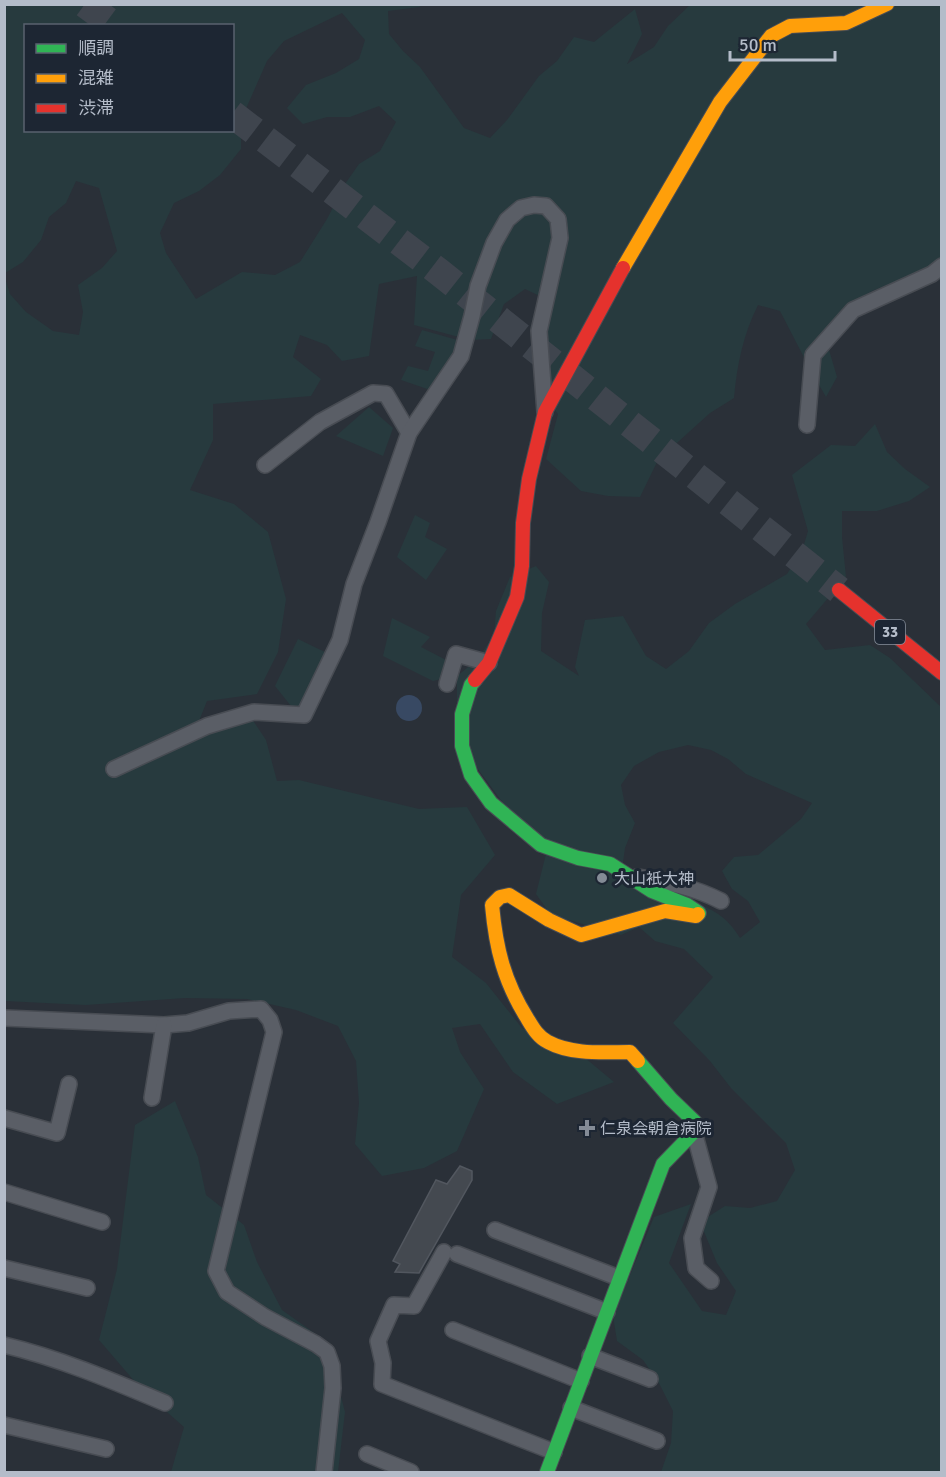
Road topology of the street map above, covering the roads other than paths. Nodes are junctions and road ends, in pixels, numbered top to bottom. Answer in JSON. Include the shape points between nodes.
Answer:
{"nodes":[{"id":1,"x":887,"y":4,"type":"edge"},
{"id":2,"x":942,"y":266,"type":"edge"},
{"id":3,"x":545,"y":412,"type":"junction"},
{"id":4,"x":807,"y":425,"type":"dead end"},
{"id":5,"x":409,"y":433,"type":"junction"},
{"id":6,"x":265,"y":465,"type":"dead end"},
{"id":7,"x":839,"y":591,"type":"tunnel mouth"},
{"id":8,"x":489,"y":663,"type":"junction"},
{"id":9,"x":942,"y":673,"type":"edge"},
{"id":10,"x":447,"y":684,"type":"dead end"},
{"id":11,"x":114,"y":769,"type":"dead end"},
{"id":12,"x":626,"y":874,"type":"junction"},
{"id":13,"x":721,"y":901,"type":"dead end"},
{"id":14,"x":4,"y":1018,"type":"edge"},
{"id":15,"x":164,"y":1025,"type":"junction"},
{"id":16,"x":69,"y":1083,"type":"dead end"},
{"id":17,"x":152,"y":1098,"type":"dead end"},
{"id":18,"x":4,"y":1118,"type":"edge"},
{"id":19,"x":694,"y":1132,"type":"junction"},
{"id":20,"x":4,"y":1192,"type":"edge"},
{"id":21,"x":102,"y":1222,"type":"dead end"},
{"id":22,"x":495,"y":1230,"type":"dead end"},
{"id":23,"x":4,"y":1268,"type":"edge"},
{"id":24,"x":619,"y":1278,"type":"junction"},
{"id":25,"x":711,"y":1281,"type":"dead end"},
{"id":26,"x":87,"y":1288,"type":"dead end"},
{"id":27,"x":606,"y":1312,"type":"junction"},
{"id":28,"x":453,"y":1330,"type":"dead end"},
{"id":29,"x":4,"y":1345,"type":"edge"},
{"id":30,"x":590,"y":1356,"type":"junction"},
{"id":31,"x":651,"y":1379,"type":"dead end"},
{"id":32,"x":581,"y":1381,"type":"junction"},
{"id":33,"x":165,"y":1403,"type":"dead end"},
{"id":34,"x":571,"y":1408,"type":"junction"},
{"id":35,"x":4,"y":1425,"type":"edge"},
{"id":36,"x":657,"y":1441,"type":"dead end"},
{"id":37,"x":106,"y":1449,"type":"dead end"},
{"id":38,"x":554,"y":1452,"type":"junction"},
{"id":39,"x":367,"y":1454,"type":"dead end"},
{"id":40,"x":324,"y":1473,"type":"edge"},
{"id":41,"x":411,"y":1473,"type":"edge"},
{"id":42,"x":547,"y":1473,"type":"edge"}],
"edges":[{"from":1,"to":3,"type":"main road","via":[[846,23],[790,26],[771,36],[714,112]]},
{"from":2,"to":4,"type":"street","via":[[853,310],[813,355]]},
{"from":3,"to":5,"type":"street","via":[[539,331],[560,238],[558,219],[546,206],[534,205],[521,208],[507,220],[494,243],[478,286],[461,356]]},
{"from":3,"to":8,"type":"main road","via":[[529,479],[517,597]]},
{"from":5,"to":6,"type":"street","via":[[386,394],[373,393],[320,422]]},
{"from":5,"to":11,"type":"street","via":[[354,584],[340,640],[304,715],[254,712],[207,726]]},
{"from":7,"to":9,"type":"main road","number":"33"},
{"from":8,"to":10,"type":"street","via":[[456,654]]},
{"from":8,"to":12,"type":"main road","via":[[471,684],[462,714],[462,746],[471,776],[491,803],[541,845],[610,864]]},
{"from":12,"to":13,"type":"street","via":[[701,891]]},
{"from":12,"to":19,"type":"main road","via":[[652,891],[699,912],[696,916],[665,911],[581,935],[509,895],[500,897],[492,904],[499,962],[514,1000],[540,1038],[582,1051],[630,1052],[695,1122]]},
{"from":14,"to":15,"type":"street"},
{"from":15,"to":17,"type":"street"},
{"from":15,"to":40,"type":"street","via":[[188,1023],[229,1011],[261,1009],[270,1020],[274,1032],[216,1271],[227,1292],[327,1352],[333,1388]]},
{"from":16,"to":18,"type":"street","via":[[57,1133]]},
{"from":19,"to":24,"type":"main road","via":[[663,1164]]},
{"from":19,"to":25,"type":"street","via":[[709,1187],[692,1238],[696,1268]]},
{"from":20,"to":21,"type":"street"},
{"from":22,"to":24,"type":"street"},
{"from":23,"to":26,"type":"street"},
{"from":24,"to":27,"type":"main road"},
{"from":27,"to":30,"type":"main road"},
{"from":27,"to":38,"type":"street","via":[[451,1253],[414,1306],[394,1305],[378,1341],[382,1384]]},
{"from":28,"to":32,"type":"street"},
{"from":29,"to":33,"type":"street"},
{"from":30,"to":31,"type":"street"},
{"from":30,"to":32,"type":"main road"},
{"from":32,"to":34,"type":"main road"},
{"from":34,"to":36,"type":"street"},
{"from":34,"to":38,"type":"main road"},
{"from":35,"to":37,"type":"street"},
{"from":38,"to":42,"type":"main road"},
{"from":39,"to":41,"type":"street"}]}
